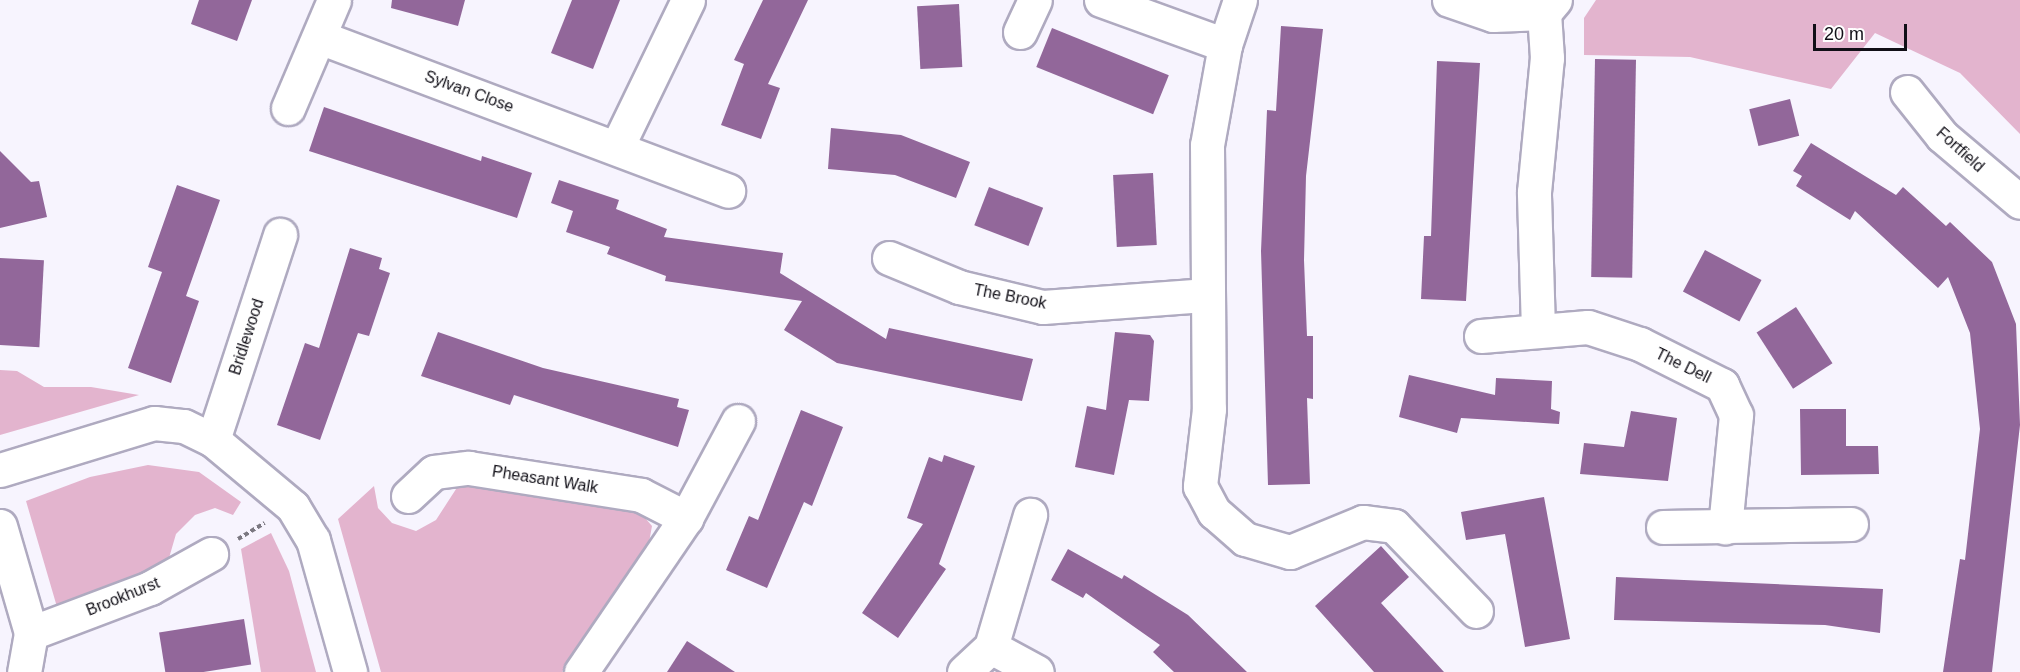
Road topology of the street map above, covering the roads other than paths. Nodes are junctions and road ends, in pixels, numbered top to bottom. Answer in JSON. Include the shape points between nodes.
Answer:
{"nodes":[{"id":1,"x":334,"y":0,"type":"edge"},
{"id":2,"x":688,"y":0,"type":"edge"},
{"id":3,"x":1035,"y":0,"type":"edge"},
{"id":4,"x":1101,"y":0,"type":"edge"},
{"id":5,"x":1240,"y":0,"type":"edge"},
{"id":6,"x":1449,"y":0,"type":"edge"},
{"id":7,"x":1549,"y":6,"type":"edge"},
{"id":8,"x":1020,"y":32,"type":"dead end"},
{"id":9,"x":322,"y":38,"type":"junction"},
{"id":10,"x":1225,"y":45,"type":"junction"},
{"id":11,"x":1907,"y":92,"type":"dead end"},
{"id":12,"x":288,"y":108,"type":"dead end"},
{"id":13,"x":616,"y":147,"type":"junction"},
{"id":14,"x":729,"y":191,"type":"dead end"},
{"id":15,"x":2020,"y":202,"type":"edge"},
{"id":16,"x":280,"y":235,"type":"dead end"},
{"id":17,"x":889,"y":258,"type":"dead end"},
{"id":18,"x":1208,"y":295,"type":"junction"},
{"id":19,"x":1538,"y":330,"type":"junction"},
{"id":20,"x":1481,"y":336,"type":"dead end"},
{"id":21,"x":738,"y":421,"type":"dead end"},
{"id":22,"x":213,"y":440,"type":"junction"},
{"id":23,"x":0,"y":470,"type":"edge"},
{"id":24,"x":408,"y":496,"type":"dead end"},
{"id":25,"x":1030,"y":515,"type":"dead end"},
{"id":26,"x":686,"y":518,"type":"junction"},
{"id":27,"x":1851,"y":524,"type":"dead end"},
{"id":28,"x":0,"y":526,"type":"edge"},
{"id":29,"x":1663,"y":527,"type":"dead end"},
{"id":30,"x":1725,"y":527,"type":"junction"},
{"id":31,"x":211,"y":554,"type":"road end"},
{"id":32,"x":1476,"y":611,"type":"dead end"},
{"id":33,"x":31,"y":633,"type":"junction"},
{"id":34,"x":991,"y":647,"type":"junction"},
{"id":35,"x":24,"y":672,"type":"edge"},
{"id":36,"x":350,"y":672,"type":"edge"},
{"id":37,"x":581,"y":672,"type":"edge"},
{"id":38,"x":964,"y":672,"type":"edge"},
{"id":39,"x":1037,"y":672,"type":"edge"}],
"edges":[{"from":1,"to":9,"type":"street"},
{"from":2,"to":13,"type":"street"},
{"from":3,"to":8,"type":"street"},
{"from":4,"to":10,"type":"street"},
{"from":5,"to":10,"type":"street"},
{"from":6,"to":7,"type":"street","via":[[1493,15]]},
{"from":7,"to":19,"type":"street","via":[[1534,192]]},
{"from":9,"to":12,"type":"street"},
{"from":9,"to":13,"type":"street","name":"Sylvan Close"},
{"from":10,"to":18,"type":"street","via":[[1208,145]]},
{"from":11,"to":15,"type":"street","name":"Fortfield","via":[[1942,136]]},
{"from":13,"to":14,"type":"street","name":"Sylvan Close"},
{"from":16,"to":22,"type":"street","name":"Bridlewood"},
{"from":17,"to":18,"type":"street","name":"The Brook","via":[[959,287],[1043,307]]},
{"from":18,"to":32,"type":"street","via":[[1209,409],[1200,486],[1214,512],[1245,539],[1290,552],[1363,522],[1394,526]]},
{"from":19,"to":20,"type":"street","name":"The Dell"},
{"from":19,"to":30,"type":"street","name":"The Dell","via":[[1588,327],[1640,344],[1722,385],[1736,415]]},
{"from":21,"to":26,"type":"street"},
{"from":22,"to":23,"type":"street","via":[[184,426],[154,423]]},
{"from":22,"to":36,"type":"street","via":[[293,507],[313,540]]},
{"from":24,"to":26,"type":"street","name":"Pheasant Walk","via":[[434,472],[469,468],[641,495]]},
{"from":25,"to":34,"type":"street"},
{"from":26,"to":37,"type":"street"},
{"from":27,"to":30,"type":"street"},
{"from":28,"to":33,"type":"street"},
{"from":29,"to":30,"type":"street"},
{"from":31,"to":33,"type":"street","name":"Brookhurst","via":[[150,588]]},
{"from":33,"to":35,"type":"street"},
{"from":34,"to":38,"type":"street"},
{"from":34,"to":39,"type":"street"}]}
